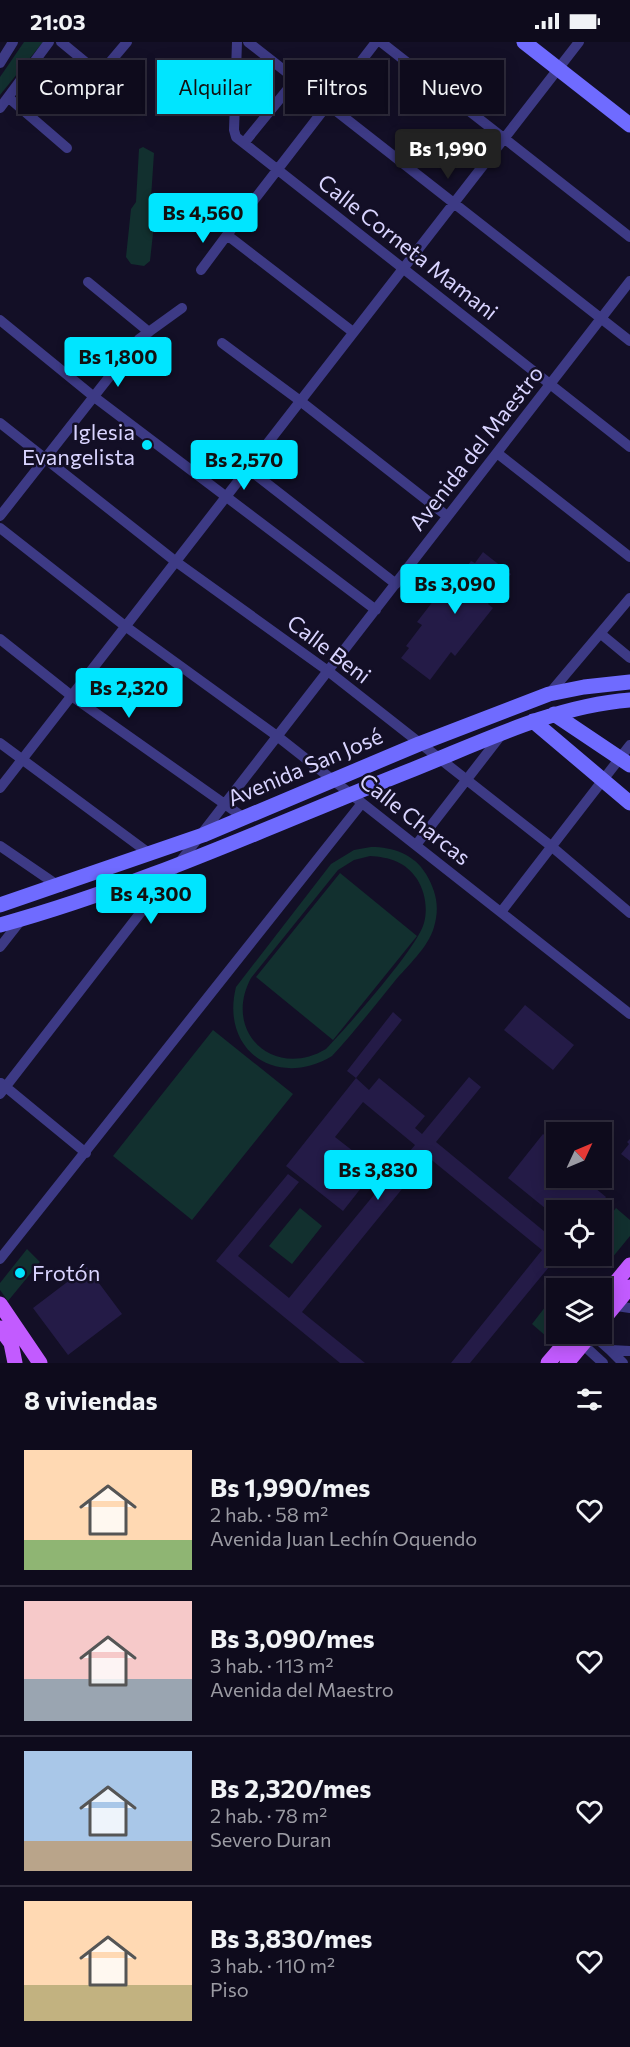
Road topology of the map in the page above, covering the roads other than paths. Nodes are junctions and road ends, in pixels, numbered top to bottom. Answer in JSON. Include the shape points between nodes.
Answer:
{"nodes":[{"id":1,"x":13,"y":42,"type":"edge"},
{"id":2,"x":49,"y":42,"type":"edge"},
{"id":3,"x":61,"y":42,"type":"edge"},
{"id":4,"x":127,"y":42,"type":"edge"},
{"id":5,"x":237,"y":42,"type":"edge"},
{"id":6,"x":248,"y":42,"type":"edge"},
{"id":7,"x":376,"y":42,"type":"edge"},
{"id":8,"x":381,"y":42,"type":"edge"},
{"id":9,"x":524,"y":42,"type":"edge"},
{"id":10,"x":579,"y":42,"type":"edge"},
{"id":11,"x":362,"y":60,"type":"edge"},
{"id":12,"x":0,"y":63,"type":"edge"},
{"id":13,"x":558,"y":68,"type":"junction"},
{"id":14,"x":285,"y":71,"type":"edge"},
{"id":15,"x":285,"y":93,"type":"edge"},
{"id":16,"x":9,"y":98,"type":"junction"},
{"id":17,"x":0,"y":108,"type":"edge"},
{"id":18,"x":320,"y":114,"type":"edge"},
{"id":19,"x":341,"y":114,"type":"edge"},
{"id":20,"x":630,"y":125,"type":"edge"},
{"id":21,"x":506,"y":139,"type":"junction"},
{"id":22,"x":244,"y":143,"type":"junction"},
{"id":23,"x":67,"y":148,"type":"dead end"},
{"id":24,"x":278,"y":170,"type":"junction"},
{"id":25,"x":454,"y":203,"type":"junction"},
{"id":26,"x":227,"y":235,"type":"junction"},
{"id":27,"x":630,"y":237,"type":"edge"},
{"id":28,"x":403,"y":268,"type":"junction"},
{"id":29,"x":201,"y":270,"type":"dead end"},
{"id":30,"x":630,"y":281,"type":"edge"},
{"id":31,"x":88,"y":282,"type":"dead end"},
{"id":32,"x":182,"y":308,"type":"dead end"},
{"id":33,"x":601,"y":318,"type":"junction"},
{"id":34,"x":4,"y":323,"type":"edge"},
{"id":35,"x":149,"y":332,"type":"junction"},
{"id":36,"x":353,"y":332,"type":"junction"},
{"id":37,"x":0,"y":336,"type":"edge"},
{"id":38,"x":630,"y":341,"type":"edge"},
{"id":39,"x":222,"y":344,"type":"dead end"},
{"id":40,"x":550,"y":384,"type":"junction"},
{"id":41,"x":93,"y":396,"type":"junction"},
{"id":42,"x":299,"y":400,"type":"junction"},
{"id":43,"x":0,"y":423,"type":"edge"},
{"id":44,"x":630,"y":447,"type":"edge"},
{"id":45,"x":496,"y":453,"type":"junction"},
{"id":46,"x":44,"y":458,"type":"junction"},
{"id":47,"x":247,"y":468,"type":"junction"},
{"id":48,"x":227,"y":495,"type":"junction"},
{"id":49,"x":0,"y":516,"type":"edge"},
{"id":50,"x":447,"y":516,"type":"junction"},
{"id":51,"x":0,"y":528,"type":"edge"},
{"id":52,"x":630,"y":557,"type":"edge"},
{"id":53,"x":175,"y":561,"type":"junction"},
{"id":54,"x":396,"y":584,"type":"junction"},
{"id":55,"x":630,"y":598,"type":"edge"},
{"id":56,"x":376,"y":609,"type":"junction"},
{"id":57,"x":125,"y":626,"type":"junction"},
{"id":58,"x":601,"y":634,"type":"junction"},
{"id":59,"x":0,"y":639,"type":"edge"},
{"id":60,"x":630,"y":658,"type":"edge"},
{"id":61,"x":328,"y":671,"type":"junction"},
{"id":62,"x":630,"y":682,"type":"edge"},
{"id":63,"x":549,"y":694,"type":"junction"},
{"id":64,"x":73,"y":697,"type":"junction"},
{"id":65,"x":630,"y":700,"type":"edge"},
{"id":66,"x":554,"y":714,"type":"junction"},
{"id":67,"x":533,"y":722,"type":"junction"},
{"id":68,"x":503,"y":733,"type":"junction"},
{"id":69,"x":277,"y":736,"type":"junction"},
{"id":70,"x":554,"y":739,"type":"junction"},
{"id":71,"x":0,"y":742,"type":"edge"},
{"id":72,"x":419,"y":744,"type":"junction"},
{"id":73,"x":627,"y":755,"type":"edge"},
{"id":74,"x":439,"y":759,"type":"junction"},
{"id":75,"x":22,"y":760,"type":"junction"},
{"id":76,"x":466,"y":779,"type":"junction"},
{"id":77,"x":603,"y":780,"type":"junction"},
{"id":78,"x":334,"y":781,"type":"junction"},
{"id":79,"x":0,"y":788,"type":"edge"},
{"id":80,"x":357,"y":798,"type":"junction"},
{"id":81,"x":630,"y":803,"type":"edge"},
{"id":82,"x":226,"y":806,"type":"junction"},
{"id":83,"x":243,"y":818,"type":"junction"},
{"id":84,"x":203,"y":835,"type":"junction"},
{"id":85,"x":416,"y":845,"type":"junction"},
{"id":86,"x":0,"y":846,"type":"edge"},
{"id":87,"x":551,"y":846,"type":"junction"},
{"id":88,"x":150,"y":854,"type":"junction"},
{"id":89,"x":181,"y":863,"type":"junction"},
{"id":90,"x":60,"y":886,"type":"junction"},
{"id":91,"x":0,"y":905,"type":"edge"},
{"id":92,"x":501,"y":912,"type":"junction"},
{"id":93,"x":630,"y":913,"type":"edge"},
{"id":94,"x":22,"y":919,"type":"junction"},
{"id":95,"x":0,"y":925,"type":"edge"},
{"id":96,"x":0,"y":947,"type":"edge"},
{"id":97,"x":630,"y":1014,"type":"edge"},
{"id":98,"x":2,"y":1088,"type":"edge"},
{"id":99,"x":86,"y":1153,"type":"junction"},
{"id":100,"x":0,"y":1259,"type":"edge"},
{"id":101,"x":630,"y":1265,"type":"edge"},
{"id":102,"x":630,"y":1287,"type":"edge"},
{"id":103,"x":612,"y":1293,"type":"edge"},
{"id":104,"x":612,"y":1298,"type":"edge"},
{"id":105,"x":0,"y":1304,"type":"edge"},
{"id":106,"x":612,"y":1304,"type":"edge"},
{"id":107,"x":630,"y":1308,"type":"edge"},
{"id":108,"x":0,"y":1328,"type":"edge"},
{"id":109,"x":572,"y":1344,"type":"edge"},
{"id":110,"x":578,"y":1344,"type":"edge"},
{"id":111,"x":588,"y":1344,"type":"edge"},
{"id":112,"x":598,"y":1344,"type":"edge"},
{"id":113,"x":610,"y":1350,"type":"junction"},
{"id":114,"x":630,"y":1351,"type":"edge"},
{"id":115,"x":38,"y":1361,"type":"edge"},
{"id":116,"x":15,"y":1363,"type":"edge"},
{"id":117,"x":548,"y":1363,"type":"edge"},
{"id":118,"x":567,"y":1363,"type":"edge"},
{"id":119,"x":603,"y":1363,"type":"edge"},
{"id":120,"x":622,"y":1363,"type":"edge"}],
"edges":[{"from":1,"to":12,"type":"street"},
{"from":2,"to":16,"type":"street"},
{"from":3,"to":4,"type":"street","via":[[100,74]]},
{"from":5,"to":22,"type":"street","via":[[234,130]]},
{"from":6,"to":14,"type":"street"},
{"from":7,"to":11,"type":"street"},
{"from":8,"to":21,"type":"street"},
{"from":9,"to":13,"type":"street"},
{"from":10,"to":13,"type":"street"},
{"from":13,"to":20,"type":"street"},
{"from":13,"to":21,"type":"street"},
{"from":15,"to":22,"type":"street"},
{"from":16,"to":17,"type":"street"},
{"from":16,"to":23,"type":"street"},
{"from":18,"to":24,"type":"street"},
{"from":19,"to":25,"type":"street"},
{"from":21,"to":25,"type":"street"},
{"from":21,"to":27,"type":"street"},
{"from":22,"to":24,"type":"street","name":"Calle Corneta Mamani"},
{"from":24,"to":26,"type":"street"},
{"from":24,"to":28,"type":"street","name":"Calle Corneta Mamani"},
{"from":25,"to":28,"type":"street"},
{"from":25,"to":33,"type":"street"},
{"from":26,"to":29,"type":"street"},
{"from":26,"to":36,"type":"street"},
{"from":28,"to":36,"type":"street"},
{"from":28,"to":40,"type":"street","name":"Calle Corneta Mamani"},
{"from":30,"to":33,"type":"street","name":"Avenida del Maestro"},
{"from":31,"to":35,"type":"street"},
{"from":32,"to":35,"type":"street"},
{"from":33,"to":38,"type":"street"},
{"from":33,"to":40,"type":"street","name":"Avenida del Maestro"},
{"from":34,"to":37,"type":"street"},
{"from":34,"to":41,"type":"street"},
{"from":35,"to":41,"type":"street"},
{"from":36,"to":42,"type":"street"},
{"from":39,"to":42,"type":"street"},
{"from":40,"to":44,"type":"street","name":"Calle Corneta Mamani"},
{"from":40,"to":45,"type":"street","name":"Avenida del Maestro"},
{"from":41,"to":46,"type":"street"},
{"from":41,"to":48,"type":"street"},
{"from":42,"to":47,"type":"street"},
{"from":42,"to":50,"type":"street"},
{"from":43,"to":46,"type":"street","name":"Calle Beni"},
{"from":45,"to":50,"type":"street","name":"Avenida del Maestro"},
{"from":45,"to":52,"type":"street"},
{"from":46,"to":49,"type":"street"},
{"from":46,"to":53,"type":"street","name":"Calle Beni"},
{"from":47,"to":48,"type":"street"},
{"from":47,"to":54,"type":"street"},
{"from":48,"to":53,"type":"street"},
{"from":48,"to":56,"type":"street"},
{"from":50,"to":54,"type":"street","name":"Avenida del Maestro"},
{"from":51,"to":57,"type":"street","name":"Calle Charcas"},
{"from":53,"to":57,"type":"street"},
{"from":53,"to":61,"type":"street","name":"Calle Beni"},
{"from":54,"to":56,"type":"street","name":"Avenida del Maestro"},
{"from":55,"to":58,"type":"street"},
{"from":56,"to":61,"type":"street","name":"Avenida del Maestro"},
{"from":57,"to":64,"type":"street"},
{"from":57,"to":69,"type":"street","name":"Calle Charcas"},
{"from":58,"to":60,"type":"street"},
{"from":58,"to":63,"type":"street"},
{"from":59,"to":64,"type":"street"},
{"from":61,"to":69,"type":"street","name":"Avenida del Maestro"},
{"from":61,"to":72,"type":"street","name":"Calle Beni"},
{"from":62,"to":63,"type":"street","name":"Avenida San José"},
{"from":63,"to":66,"type":"street"},
{"from":63,"to":72,"type":"street","name":"Avenida San José"},
{"from":64,"to":75,"type":"street"},
{"from":64,"to":82,"type":"street"},
{"from":65,"to":66,"type":"street","name":"Avenida San José"},
{"from":66,"to":67,"type":"street","name":"Avenida San José"},
{"from":66,"to":70,"type":"street"},
{"from":66,"to":73,"type":"street"},
{"from":67,"to":68,"type":"street","name":"Avenida San José"},
{"from":67,"to":70,"type":"street"},
{"from":68,"to":74,"type":"street","name":"Avenida San José"},
{"from":68,"to":76,"type":"street"},
{"from":69,"to":78,"type":"street","name":"Calle Charcas"},
{"from":69,"to":82,"type":"street","name":"Avenida del Maestro"},
{"from":70,"to":77,"type":"street"},
{"from":71,"to":75,"type":"street"},
{"from":72,"to":74,"type":"street","name":"Calle Beni"},
{"from":72,"to":78,"type":"street","name":"Avenida San José"},
{"from":73,"to":77,"type":"street"},
{"from":74,"to":76,"type":"street","name":"Calle Beni"},
{"from":74,"to":80,"type":"street","name":"Avenida San José"},
{"from":75,"to":79,"type":"street"},
{"from":75,"to":88,"type":"street"},
{"from":76,"to":85,"type":"street"},
{"from":76,"to":87,"type":"street","name":"Calle Beni"},
{"from":77,"to":81,"type":"street"},
{"from":77,"to":87,"type":"street"},
{"from":78,"to":80,"type":"street","name":"Calle Charcas"},
{"from":78,"to":83,"type":"street","name":"Avenida San José"},
{"from":80,"to":85,"type":"street","name":"Calle Charcas"},
{"from":80,"to":89,"type":"street","name":"Avenida San José"},
{"from":80,"to":99,"type":"street"},
{"from":82,"to":83,"type":"street"},
{"from":82,"to":84,"type":"street","name":"Avenida del Maestro"},
{"from":83,"to":84,"type":"street","name":"Avenida San José"},
{"from":84,"to":88,"type":"street","name":"Avenida San José"},
{"from":84,"to":89,"type":"street","name":"Avenida del Maestro"},
{"from":85,"to":92,"type":"street","name":"Calle Charcas"},
{"from":86,"to":90,"type":"street"},
{"from":87,"to":92,"type":"street"},
{"from":87,"to":93,"type":"street","name":"Calle Beni"},
{"from":88,"to":90,"type":"street","name":"Avenida San José"},
{"from":89,"to":94,"type":"street","name":"Avenida San José"},
{"from":89,"to":98,"type":"street","name":"Avenida del Maestro"},
{"from":90,"to":91,"type":"street","name":"Avenida San José"},
{"from":92,"to":97,"type":"street","name":"Calle Charcas"},
{"from":94,"to":95,"type":"street","name":"Avenida San José"},
{"from":94,"to":96,"type":"street"},
{"from":98,"to":99,"type":"street"},
{"from":99,"to":100,"type":"street"},
{"from":101,"to":103,"type":"main road"},
{"from":102,"to":104,"type":"main road"},
{"from":105,"to":115,"type":"main road"},
{"from":106,"to":107,"type":"street"},
{"from":108,"to":116,"type":"main road","via":[[11,1342]]},
{"from":109,"to":117,"type":"main road"},
{"from":110,"to":118,"type":"main road"},
{"from":111,"to":119,"type":"street"},
{"from":112,"to":113,"type":"street"},
{"from":113,"to":114,"type":"street"},
{"from":113,"to":120,"type":"street"}]}
